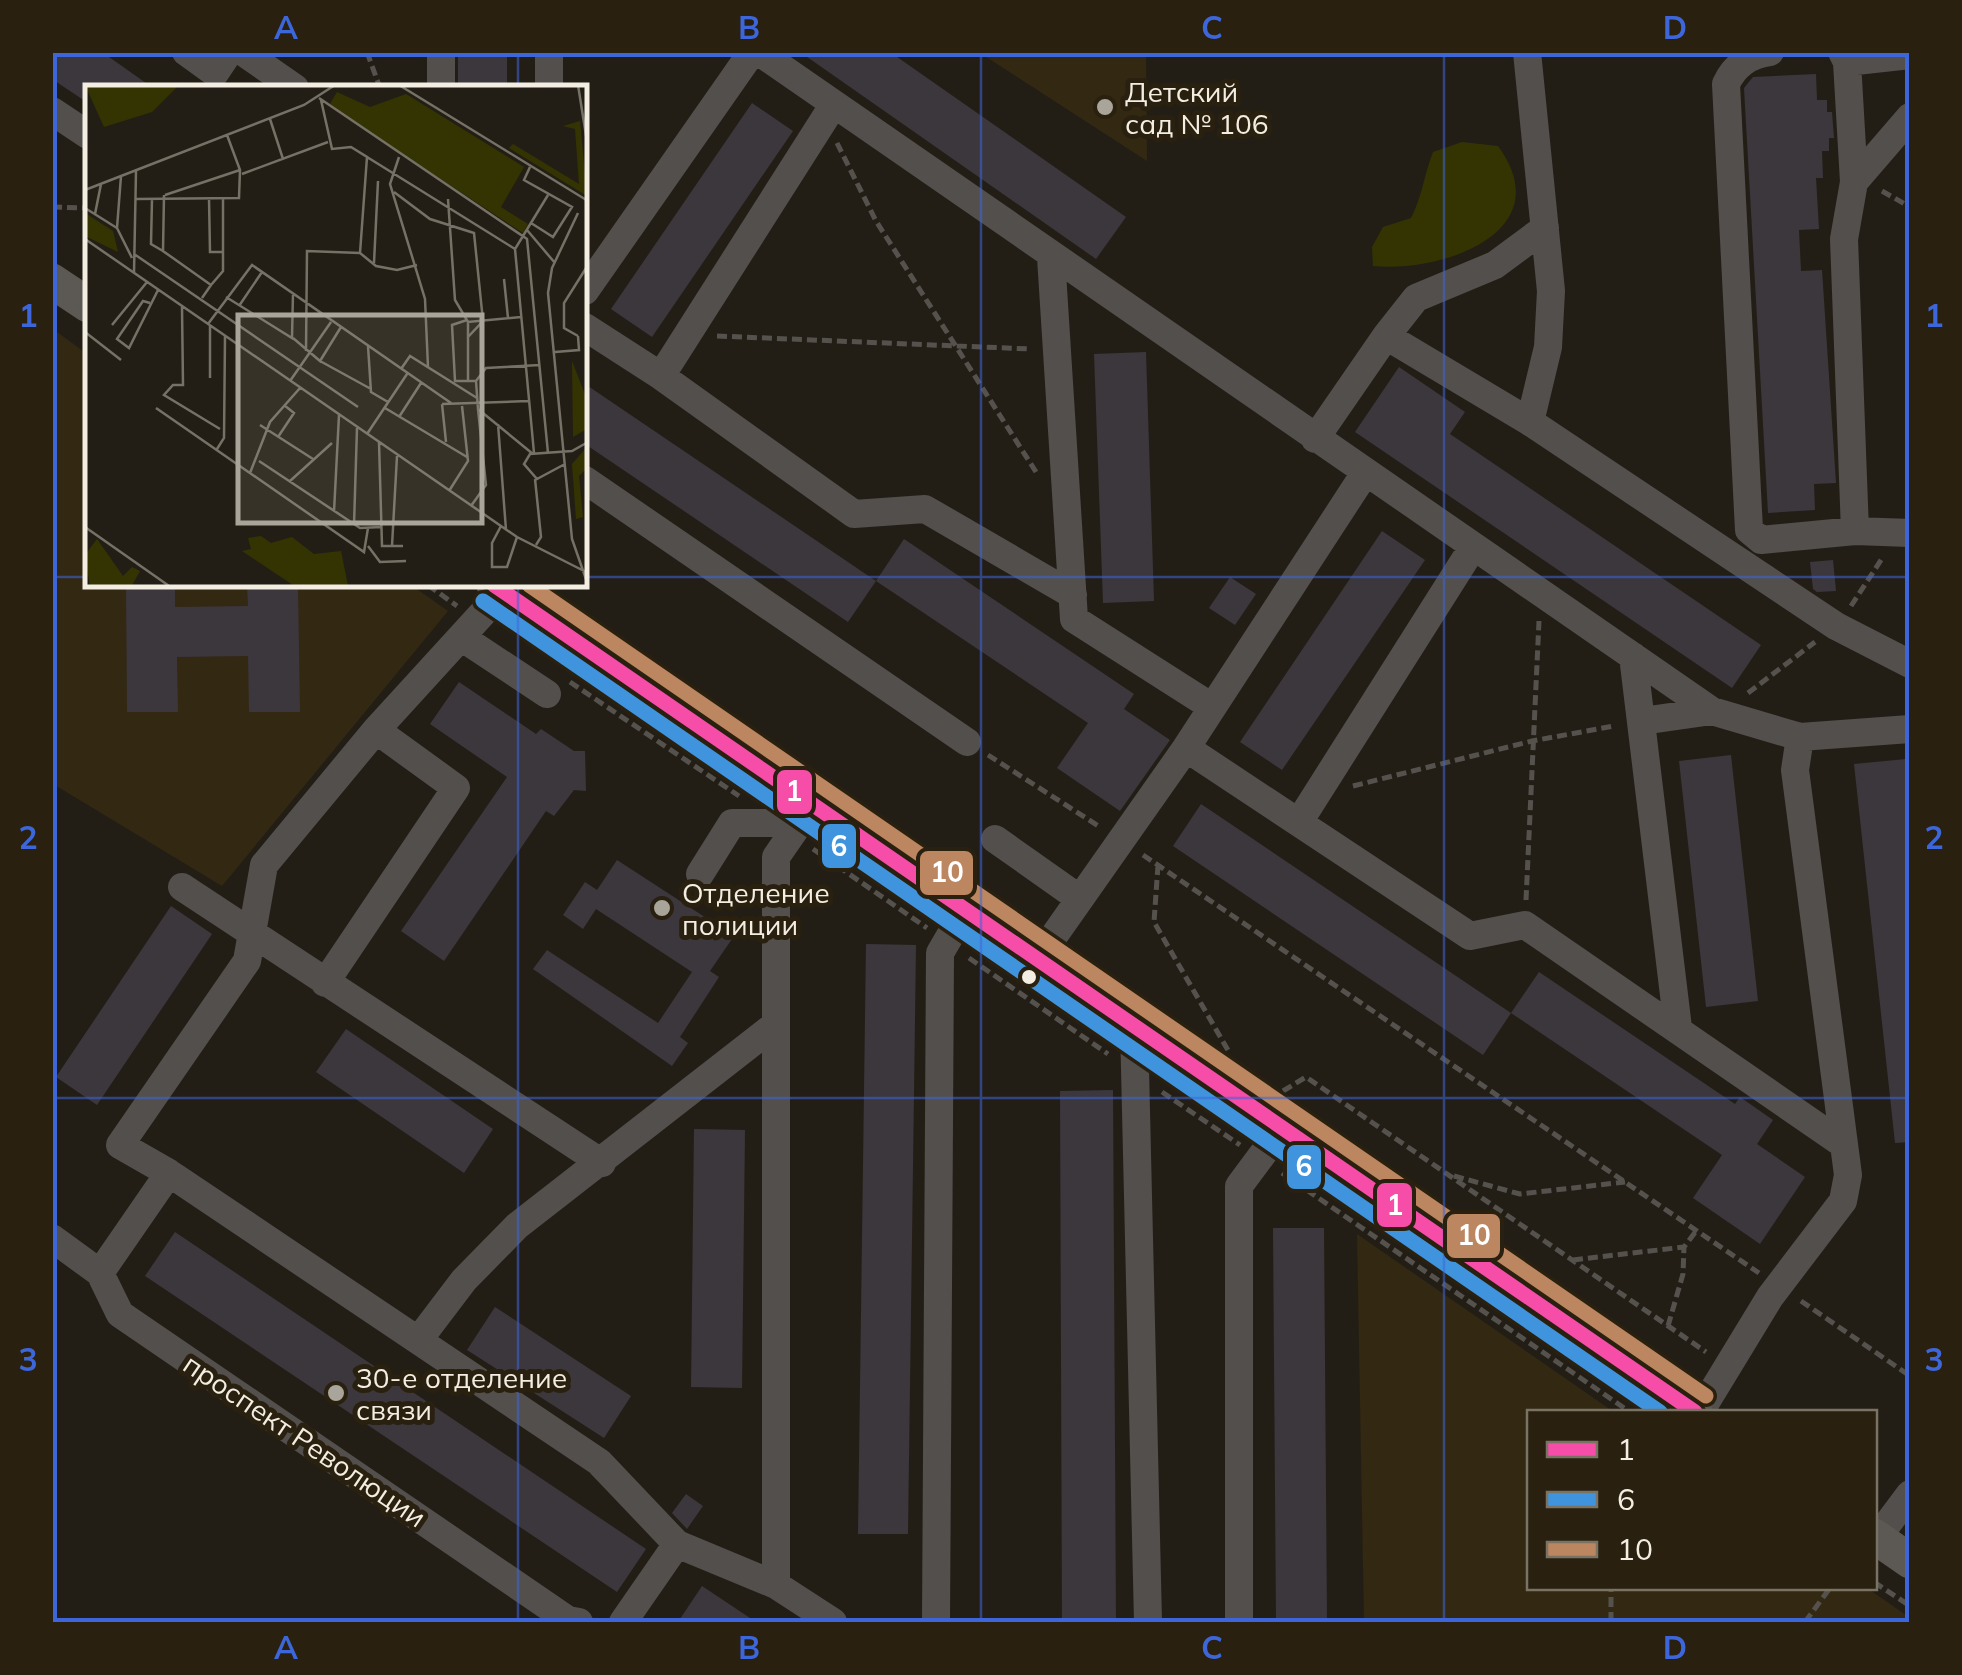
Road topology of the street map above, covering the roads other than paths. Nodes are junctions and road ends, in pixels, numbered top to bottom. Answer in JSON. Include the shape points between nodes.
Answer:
{"nodes":[{"id":1,"x":186,"y":52,"type":"edge"},
{"id":2,"x":229,"y":52,"type":"edge"},
{"id":3,"x":243,"y":52,"type":"edge"},
{"id":4,"x":441,"y":52,"type":"edge"},
{"id":5,"x":549,"y":52,"type":"edge"},
{"id":6,"x":756,"y":52,"type":"edge"},
{"id":7,"x":1526,"y":52,"type":"edge"},
{"id":8,"x":1770,"y":52,"type":"edge"},
{"id":9,"x":1910,"y":55,"type":"edge"},
{"id":10,"x":1845,"y":57,"type":"edge"},
{"id":11,"x":291,"y":85,"type":"edge"},
{"id":12,"x":440,"y":85,"type":"edge"},
{"id":13,"x":549,"y":85,"type":"edge"},
{"id":14,"x":834,"y":104,"type":"junction"},
{"id":15,"x":52,"y":110,"type":"edge"},
{"id":16,"x":1910,"y":117,"type":"edge"},
{"id":17,"x":85,"y":133,"type":"edge"},
{"id":18,"x":1854,"y":182,"type":"junction"},
{"id":19,"x":1545,"y":228,"type":"junction"},
{"id":20,"x":1051,"y":257,"type":"junction"},
{"id":21,"x":52,"y":281,"type":"edge"},
{"id":22,"x":588,"y":286,"type":"edge"},
{"id":23,"x":85,"y":303,"type":"edge"},
{"id":24,"x":588,"y":329,"type":"edge"},
{"id":25,"x":1386,"y":336,"type":"junction"},
{"id":26,"x":661,"y":376,"type":"junction"},
{"id":27,"x":1530,"y":422,"type":"junction"},
{"id":28,"x":1315,"y":438,"type":"junction"},
{"id":29,"x":1365,"y":473,"type":"junction"},
{"id":30,"x":588,"y":482,"type":"edge"},
{"id":31,"x":1855,"y":531,"type":"junction"},
{"id":32,"x":1910,"y":534,"type":"edge"},
{"id":33,"x":1473,"y":546,"type":"junction"},
{"id":34,"x":498,"y":588,"type":"edge"},
{"id":35,"x":1072,"y":595,"type":"junction"},
{"id":36,"x":468,"y":628,"type":"junction"},
{"id":37,"x":1632,"y":656,"type":"junction"},
{"id":38,"x":1910,"y":664,"type":"edge"},
{"id":39,"x":551,"y":683,"type":"road end"},
{"id":40,"x":1212,"y":707,"type":"junction"},
{"id":41,"x":1712,"y":711,"type":"junction"},
{"id":42,"x":1642,"y":720,"type":"junction"},
{"id":43,"x":376,"y":730,"type":"junction"},
{"id":44,"x":1910,"y":730,"type":"edge"},
{"id":45,"x":1800,"y":737,"type":"junction"},
{"id":46,"x":967,"y":742,"type":"road end"},
{"id":47,"x":1186,"y":748,"type":"junction"},
{"id":48,"x":796,"y":814,"type":"junction"},
{"id":49,"x":1299,"y":822,"type":"junction"},
{"id":50,"x":994,"y":839,"type":"dead end"},
{"id":51,"x":700,"y":874,"type":"dead end"},
{"id":52,"x":182,"y":886,"type":"dead end"},
{"id":53,"x":1080,"y":899,"type":"junction"},
{"id":54,"x":965,"y":910,"type":"junction"},
{"id":55,"x":252,"y":934,"type":"junction"},
{"id":56,"x":1038,"y":960,"type":"junction"},
{"id":57,"x":325,"y":983,"type":"junction"},
{"id":58,"x":775,"y":1025,"type":"junction"},
{"id":59,"x":1134,"y":1026,"type":"junction"},
{"id":60,"x":1678,"y":1028,"type":"junction"},
{"id":61,"x":1277,"y":1112,"type":"junction"},
{"id":62,"x":1843,"y":1144,"type":"junction"},
{"id":63,"x":602,"y":1163,"type":"junction"},
{"id":64,"x":169,"y":1174,"type":"junction"},
{"id":65,"x":52,"y":1238,"type":"edge"},
{"id":66,"x":100,"y":1273,"type":"junction"},
{"id":67,"x":420,"y":1338,"type":"junction"},
{"id":68,"x":1694,"y":1410,"type":"edge"},
{"id":69,"x":1698,"y":1410,"type":"edge"},
{"id":70,"x":1910,"y":1494,"type":"edge"},
{"id":71,"x":1877,"y":1536,"type":"edge"},
{"id":72,"x":1877,"y":1538,"type":"edge"},
{"id":73,"x":677,"y":1544,"type":"junction"},
{"id":74,"x":1910,"y":1561,"type":"edge"},
{"id":75,"x":776,"y":1586,"type":"junction"},
{"id":76,"x":579,"y":1622,"type":"edge"},
{"id":77,"x":623,"y":1622,"type":"edge"},
{"id":78,"x":833,"y":1622,"type":"edge"},
{"id":79,"x":936,"y":1622,"type":"edge"},
{"id":80,"x":1148,"y":1622,"type":"edge"},
{"id":81,"x":1239,"y":1622,"type":"edge"}],
"edges":[{"from":1,"to":2,"type":"street","via":[[215,73]]},
{"from":3,"to":11,"type":"street"},
{"from":4,"to":12,"type":"street"},
{"from":5,"to":13,"type":"street"},
{"from":6,"to":14,"type":"street"},
{"from":6,"to":22,"type":"street"},
{"from":7,"to":19,"type":"street"},
{"from":8,"to":31,"type":"street","via":[[1732,71],[1726,84],[1749,530],[1761,540]]},
{"from":9,"to":10,"type":"street"},
{"from":10,"to":18,"type":"street"},
{"from":14,"to":20,"type":"street"},
{"from":14,"to":26,"type":"street"},
{"from":15,"to":17,"type":"street"},
{"from":16,"to":18,"type":"street"},
{"from":18,"to":31,"type":"street","via":[[1844,239]]},
{"from":19,"to":25,"type":"street","via":[[1495,266],[1416,298]]},
{"from":19,"to":27,"type":"street","via":[[1550,321]]},
{"from":20,"to":28,"type":"street"},
{"from":20,"to":35,"type":"street"},
{"from":21,"to":23,"type":"main road"},
{"from":24,"to":26,"type":"street"},
{"from":25,"to":27,"type":"street"},
{"from":25,"to":28,"type":"street"},
{"from":26,"to":35,"type":"street","via":[[854,514],[926,509]]},
{"from":27,"to":38,"type":"street","via":[[1836,626]]},
{"from":28,"to":29,"type":"street"},
{"from":29,"to":33,"type":"street"},
{"from":29,"to":40,"type":"street"},
{"from":30,"to":46,"type":"street"},
{"from":31,"to":32,"type":"street"},
{"from":33,"to":37,"type":"street"},
{"from":33,"to":49,"type":"street"},
{"from":34,"to":36,"type":"street"},
{"from":34,"to":48,"type":"main road"},
{"from":35,"to":40,"type":"street","via":[[1074,619]]},
{"from":36,"to":39,"type":"street"},
{"from":36,"to":43,"type":"street"},
{"from":37,"to":41,"type":"street"},
{"from":37,"to":42,"type":"street"},
{"from":40,"to":47,"type":"street"},
{"from":41,"to":42,"type":"street"},
{"from":41,"to":45,"type":"street"},
{"from":42,"to":60,"type":"street"},
{"from":43,"to":55,"type":"street","via":[[264,865]]},
{"from":43,"to":57,"type":"street","via":[[456,788]]},
{"from":44,"to":45,"type":"street"},
{"from":45,"to":62,"type":"street","via":[[1795,770]]},
{"from":47,"to":49,"type":"street"},
{"from":47,"to":53,"type":"street"},
{"from":48,"to":51,"type":"street","via":[[732,823]]},
{"from":48,"to":54,"type":"main road"},
{"from":48,"to":58,"type":"street","via":[[776,857]]},
{"from":49,"to":60,"type":"street","via":[[1470,936],[1525,925]]},
{"from":50,"to":53,"type":"street"},
{"from":52,"to":55,"type":"street"},
{"from":53,"to":56,"type":"street"},
{"from":54,"to":56,"type":"main road"},
{"from":54,"to":79,"type":"street","via":[[940,953]]},
{"from":55,"to":57,"type":"street"},
{"from":55,"to":64,"type":"street","via":[[247,961],[120,1145]]},
{"from":56,"to":59,"type":"main road"},
{"from":57,"to":63,"type":"street"},
{"from":58,"to":63,"type":"street"},
{"from":58,"to":75,"type":"street"},
{"from":59,"to":61,"type":"main road"},
{"from":59,"to":80,"type":"street"},
{"from":60,"to":62,"type":"street"},
{"from":61,"to":68,"type":"main road"},
{"from":61,"to":81,"type":"street","via":[[1261,1160],[1239,1186]]},
{"from":62,"to":69,"type":"street","via":[[1843,1201]]},
{"from":63,"to":67,"type":"street","via":[[518,1226],[464,1280]]},
{"from":64,"to":66,"type":"street"},
{"from":64,"to":67,"type":"street"},
{"from":65,"to":66,"type":"street","name":"проспект Революции"},
{"from":66,"to":76,"type":"street","name":"проспект Революции","via":[[120,1314]]},
{"from":67,"to":73,"type":"street","via":[[598,1462]]},
{"from":70,"to":71,"type":"street"},
{"from":72,"to":74,"type":"main road"},
{"from":73,"to":75,"type":"street"},
{"from":73,"to":77,"type":"street"},
{"from":75,"to":78,"type":"street"}]}
